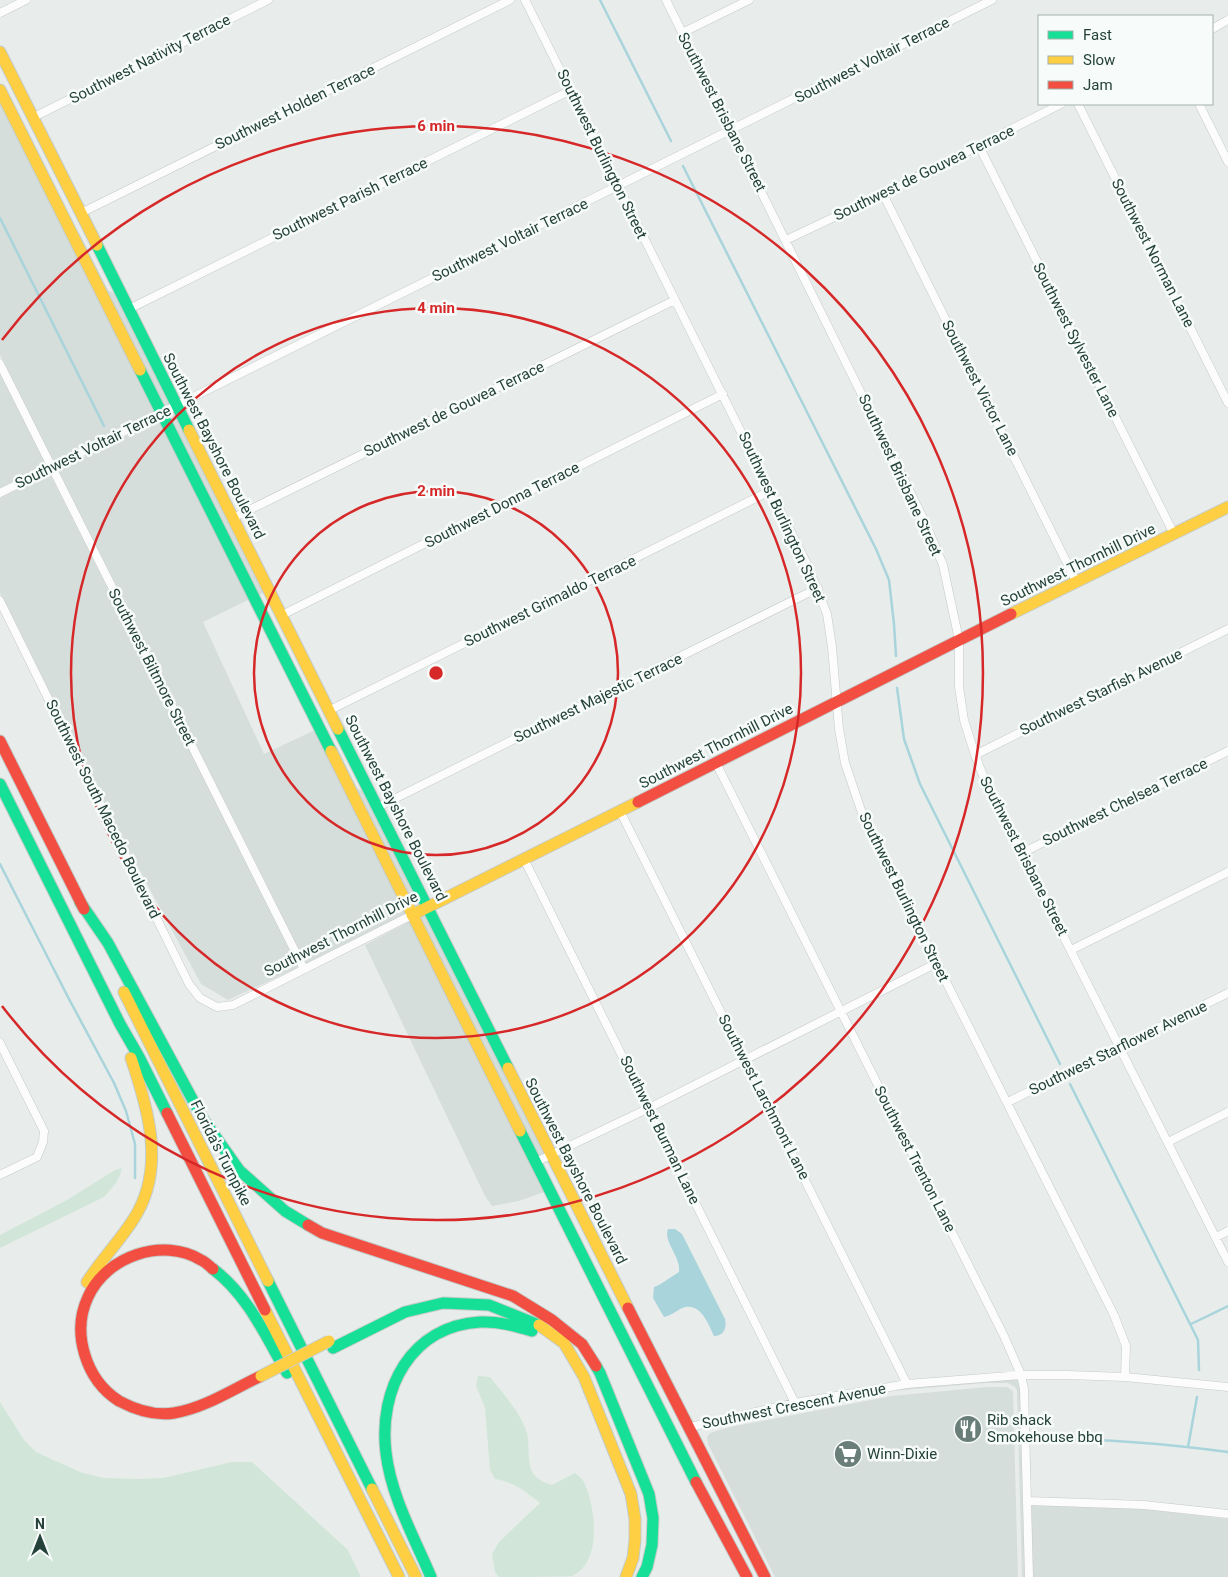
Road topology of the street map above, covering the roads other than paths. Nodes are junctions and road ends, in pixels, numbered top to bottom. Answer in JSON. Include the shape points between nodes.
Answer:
{"nodes":[{"id":1,"x":26,"y":0,"type":"edge"},
{"id":2,"x":268,"y":0,"type":"edge"},
{"id":3,"x":510,"y":0,"type":"edge"},
{"id":4,"x":526,"y":0,"type":"edge"},
{"id":5,"x":666,"y":0,"type":"edge"},
{"id":6,"x":749,"y":0,"type":"edge"},
{"id":7,"x":992,"y":0,"type":"edge"},
{"id":8,"x":0,"y":13,"type":"edge"},
{"id":9,"x":1228,"y":20,"type":"edge"},
{"id":10,"x":1213,"y":28,"type":"edge"},
{"id":11,"x":682,"y":33,"type":"junction"},
{"id":12,"x":0,"y":52,"type":"edge"},
{"id":13,"x":0,"y":90,"type":"edge"},
{"id":14,"x":570,"y":90,"type":"junction"},
{"id":15,"x":1059,"y":105,"type":"edge"},
{"id":16,"x":1079,"y":105,"type":"edge"},
{"id":17,"x":1200,"y":105,"type":"edge"},
{"id":18,"x":32,"y":118,"type":"junction"},
{"id":19,"x":731,"y":130,"type":"junction"},
{"id":20,"x":27,"y":144,"type":"junction"},
{"id":21,"x":979,"y":146,"type":"junction"},
{"id":22,"x":1228,"y":162,"type":"edge"},
{"id":23,"x":619,"y":186,"type":"junction"},
{"id":24,"x":883,"y":194,"type":"junction"},
{"id":25,"x":81,"y":213,"type":"junction"},
{"id":26,"x":69,"y":228,"type":"junction"},
{"id":27,"x":786,"y":240,"type":"junction"},
{"id":28,"x":120,"y":292,"type":"junction"},
{"id":29,"x":675,"y":300,"type":"junction"},
{"id":30,"x":129,"y":309,"type":"junction"},
{"id":31,"x":0,"y":364,"type":"edge"},
{"id":32,"x":724,"y":394,"type":"junction"},
{"id":33,"x":1228,"y":403,"type":"edge"},
{"id":34,"x":177,"y":406,"type":"junction"},
{"id":35,"x":162,"y":414,"type":"junction"},
{"id":36,"x":52,"y":468,"type":"junction"},
{"id":37,"x":770,"y":492,"type":"junction"},
{"id":38,"x":0,"y":493,"type":"edge"},
{"id":39,"x":1228,"y":507,"type":"edge"},
{"id":40,"x":233,"y":518,"type":"junction"},
{"id":41,"x":1174,"y":534,"type":"junction"},
{"id":42,"x":1077,"y":582,"type":"junction"},
{"id":43,"x":818,"y":588,"type":"junction"},
{"id":44,"x":0,"y":601,"type":"edge"},
{"id":45,"x":282,"y":615,"type":"junction"},
{"id":46,"x":1228,"y":629,"type":"edge"},
{"id":47,"x":959,"y":640,"type":"junction"},
{"id":48,"x":280,"y":649,"type":"junction"},
{"id":49,"x":836,"y":703,"type":"junction"},
{"id":50,"x":330,"y":710,"type":"junction"},
{"id":51,"x":0,"y":741,"type":"edge"},
{"id":52,"x":326,"y":741,"type":"junction"},
{"id":53,"x":1228,"y":751,"type":"edge"},
{"id":54,"x":975,"y":755,"type":"junction"},
{"id":55,"x":716,"y":763,"type":"junction"},
{"id":56,"x":0,"y":784,"type":"edge"},
{"id":57,"x":368,"y":788,"type":"junction"},
{"id":58,"x":378,"y":807,"type":"junction"},
{"id":59,"x":620,"y":811,"type":"junction"},
{"id":60,"x":1022,"y":854,"type":"junction"},
{"id":61,"x":524,"y":859,"type":"junction"},
{"id":62,"x":1228,"y":872,"type":"edge"},
{"id":63,"x":80,"y":902,"type":"junction"},
{"id":64,"x":428,"y":906,"type":"junction"},
{"id":65,"x":412,"y":915,"type":"junction"},
{"id":66,"x":1071,"y":950,"type":"junction"},
{"id":67,"x":937,"y":963,"type":"junction"},
{"id":68,"x":304,"y":969,"type":"junction"},
{"id":69,"x":1228,"y":993,"type":"edge"},
{"id":70,"x":217,"y":1007,"type":"joint"},
{"id":71,"x":841,"y":1011,"type":"junction"},
{"id":72,"x":120,"y":1024,"type":"junction"},
{"id":73,"x":0,"y":1043,"type":"edge"},
{"id":74,"x":1119,"y":1048,"type":"junction"},
{"id":75,"x":744,"y":1058,"type":"junction"},
{"id":76,"x":1008,"y":1102,"type":"junction"},
{"id":77,"x":649,"y":1108,"type":"junction"},
{"id":78,"x":1228,"y":1112,"type":"edge"},
{"id":79,"x":1168,"y":1142,"type":"junction"},
{"id":80,"x":551,"y":1155,"type":"junction"},
{"id":81,"x":536,"y":1162,"type":"junction"},
{"id":82,"x":0,"y":1175,"type":"edge"},
{"id":83,"x":1228,"y":1231,"type":"edge"},
{"id":84,"x":1216,"y":1237,"type":"junction"},
{"id":85,"x":1228,"y":1262,"type":"edge"},
{"id":86,"x":533,"y":1306,"type":"junction"},
{"id":87,"x":331,"y":1345,"type":"junction"},
{"id":88,"x":572,"y":1357,"type":"junction"},
{"id":89,"x":638,"y":1366,"type":"junction"},
{"id":90,"x":1021,"y":1375,"type":"junction"},
{"id":91,"x":1125,"y":1377,"type":"junction"},
{"id":92,"x":263,"y":1380,"type":"junction"},
{"id":93,"x":907,"y":1384,"type":"junction"},
{"id":94,"x":1228,"y":1387,"type":"edge"},
{"id":95,"x":795,"y":1403,"type":"junction"},
{"id":96,"x":690,"y":1427,"type":"junction"},
{"id":97,"x":676,"y":1442,"type":"junction"},
{"id":98,"x":350,"y":1481,"type":"junction"},
{"id":99,"x":720,"y":1486,"type":"junction"},
{"id":100,"x":1027,"y":1501,"type":"junction"},
{"id":101,"x":1228,"y":1514,"type":"edge"},
{"id":102,"x":399,"y":1577,"type":"edge"},
{"id":103,"x":416,"y":1577,"type":"edge"},
{"id":104,"x":431,"y":1577,"type":"edge"},
{"id":105,"x":626,"y":1577,"type":"edge"},
{"id":106,"x":642,"y":1577,"type":"edge"},
{"id":107,"x":747,"y":1577,"type":"edge"},
{"id":108,"x":765,"y":1577,"type":"edge"},
{"id":109,"x":1028,"y":1577,"type":"edge"}],
"edges":[{"from":1,"to":8,"type":"street"},
{"from":2,"to":18,"type":"street","name":"Southwest Nativity Terrace"},
{"from":3,"to":25,"type":"street","name":"Southwest Holden Terrace"},
{"from":4,"to":14,"type":"street","name":"Southwest Burlington Street"},
{"from":5,"to":11,"type":"street","name":"Southwest Brisbane Street"},
{"from":6,"to":11,"type":"street"},
{"from":7,"to":19,"type":"street","name":"Southwest Voltair Terrace"},
{"from":9,"to":10,"type":"street"},
{"from":11,"to":19,"type":"street","name":"Southwest Brisbane Street"},
{"from":12,"to":18,"type":"main road","name":"Southwest Bayshore Boulevard"},
{"from":13,"to":20,"type":"main road","name":"Southwest Bayshore Boulevard"},
{"from":14,"to":23,"type":"street","name":"Southwest Burlington Street"},
{"from":14,"to":30,"type":"street","name":"Southwest Parish Terrace"},
{"from":15,"to":21,"type":"street","name":"Southwest de Gouvea Terrace"},
{"from":16,"to":33,"type":"street","name":"Southwest Norman Lane"},
{"from":17,"to":22,"type":"street"},
{"from":18,"to":25,"type":"main road","name":"Southwest Bayshore Boulevard"},
{"from":19,"to":23,"type":"street","name":"Southwest Voltair Terrace"},
{"from":19,"to":27,"type":"street","name":"Southwest Brisbane Street"},
{"from":20,"to":25,"type":"main road","via":[[36,148],[62,202],[76,213]]},
{"from":20,"to":26,"type":"main road","name":"Southwest Bayshore Boulevard"},
{"from":21,"to":24,"type":"street","name":"Southwest de Gouvea Terrace"},
{"from":21,"to":41,"type":"street","name":"Southwest Sylvester Lane"},
{"from":23,"to":29,"type":"street","name":"Southwest Burlington Street"},
{"from":23,"to":34,"type":"street","name":"Southwest Voltair Terrace"},
{"from":24,"to":27,"type":"street","name":"Southwest de Gouvea Terrace"},
{"from":24,"to":42,"type":"street","name":"Southwest Victor Lane"},
{"from":25,"to":28,"type":"main road","name":"Southwest Bayshore Boulevard"},
{"from":26,"to":28,"type":"main road","via":[[76,226],[82,229],[112,288]]},
{"from":26,"to":35,"type":"main road","name":"Southwest Bayshore Boulevard"},
{"from":27,"to":47,"type":"street","name":"Southwest Brisbane Street","via":[[926,522],[943,565]]},
{"from":28,"to":30,"type":"main road","name":"Southwest Bayshore Boulevard"},
{"from":29,"to":32,"type":"street","name":"Southwest Burlington Street"},
{"from":29,"to":40,"type":"street","name":"Southwest de Gouvea Terrace"},
{"from":30,"to":34,"type":"main road","name":"Southwest Bayshore Boulevard"},
{"from":31,"to":36,"type":"street","name":"Southwest Biltmore Street"},
{"from":32,"to":37,"type":"street","name":"Southwest Burlington Street"},
{"from":32,"to":45,"type":"street","name":"Southwest Donna Terrace"},
{"from":34,"to":35,"type":"street","name":"Southwest Voltair Terrace"},
{"from":34,"to":40,"type":"main road","name":"Southwest Bayshore Boulevard"},
{"from":35,"to":36,"type":"street","name":"Southwest Voltair Terrace"},
{"from":35,"to":48,"type":"main road","name":"Southwest Bayshore Boulevard"},
{"from":36,"to":38,"type":"street","name":"Southwest Voltair Terrace"},
{"from":36,"to":68,"type":"street","name":"Southwest Biltmore Street"},
{"from":37,"to":43,"type":"street","name":"Southwest Burlington Street"},
{"from":37,"to":50,"type":"street","name":"Southwest Grimaldo Terrace"},
{"from":39,"to":41,"type":"main road","name":"Southwest Thornhill Drive"},
{"from":40,"to":45,"type":"main road","name":"Southwest Bayshore Boulevard"},
{"from":41,"to":42,"type":"main road","name":"Southwest Thornhill Drive"},
{"from":42,"to":47,"type":"main road","name":"Southwest Thornhill Drive"},
{"from":43,"to":49,"type":"street","name":"Southwest Burlington Street","via":[[827,614]]},
{"from":43,"to":58,"type":"street","name":"Southwest Majestic Terrace"},
{"from":44,"to":70,"type":"street","name":"Southwest South Macedo Boulevard","via":[[189,984],[200,998]]},
{"from":45,"to":50,"type":"main road","name":"Southwest Bayshore Boulevard"},
{"from":46,"to":54,"type":"street","name":"Southwest Starfish Avenue"},
{"from":47,"to":49,"type":"main road","name":"Southwest Thornhill Drive"},
{"from":47,"to":54,"type":"street","name":"Southwest Brisbane Street","via":[[959,687],[964,720]]},
{"from":48,"to":50,"type":"main road","via":[[289,654],[312,702]]},
{"from":48,"to":52,"type":"main road","name":"Southwest Bayshore Boulevard"},
{"from":49,"to":55,"type":"main road","name":"Southwest Thornhill Drive"},
{"from":49,"to":67,"type":"street","name":"Southwest Burlington Street","via":[[845,763],[864,819]]},
{"from":50,"to":57,"type":"main road","name":"Southwest Bayshore Boulevard"},
{"from":51,"to":63,"type":"main road","name":"Florida's Turnpike"},
{"from":52,"to":57,"type":"main road","via":[[340,743],[361,786]]},
{"from":52,"to":65,"type":"main road","name":"Southwest Bayshore Boulevard"},
{"from":53,"to":60,"type":"street","name":"Southwest Chelsea Terrace"},
{"from":54,"to":60,"type":"street","name":"Southwest Brisbane Street"},
{"from":55,"to":59,"type":"main road","name":"Southwest Thornhill Drive"},
{"from":55,"to":71,"type":"street","name":"Southwest Trenton Lane"},
{"from":56,"to":72,"type":"main road","name":"Florida's Turnpike"},
{"from":57,"to":58,"type":"main road","name":"Southwest Bayshore Boulevard"},
{"from":58,"to":64,"type":"main road","name":"Southwest Bayshore Boulevard"},
{"from":59,"to":61,"type":"main road","name":"Southwest Thornhill Drive"},
{"from":59,"to":75,"type":"street","name":"Southwest Larchmont Lane"},
{"from":60,"to":66,"type":"street","name":"Southwest Brisbane Street"},
{"from":61,"to":64,"type":"main road","name":"Southwest Thornhill Drive"},
{"from":61,"to":77,"type":"street","name":"Southwest Burman Lane"},
{"from":62,"to":66,"type":"street"},
{"from":63,"to":86,"type":"main road","via":[[108,943],[202,1118],[239,1170],[262,1191],[285,1211],[322,1233],[513,1296]]},
{"from":63,"to":103,"type":"main road","name":"Florida's Turnpike"},
{"from":64,"to":65,"type":"main road","name":"Southwest Thornhill Drive"},
{"from":64,"to":80,"type":"main road","name":"Southwest Bayshore Boulevard"},
{"from":65,"to":68,"type":"street","name":"Southwest Thornhill Drive"},
{"from":65,"to":81,"type":"main road","name":"Southwest Bayshore Boulevard"},
{"from":66,"to":74,"type":"street","name":"Southwest Brisbane Street"},
{"from":67,"to":71,"type":"street"},
{"from":67,"to":76,"type":"street","name":"Southwest Burlington Street"},
{"from":68,"to":70,"type":"street","name":"Southwest Thornhill Drive","via":[[233,1005]]},
{"from":69,"to":74,"type":"street","name":"Southwest Starflower Avenue"},
{"from":71,"to":75,"type":"street"},
{"from":71,"to":90,"type":"street","name":"Southwest Trenton Lane"},
{"from":72,"to":92,"type":"main road","via":[[150,1116],[153,1160],[139,1211],[89,1279],[78,1300],[72,1320],[73,1344],[79,1367],[92,1389],[112,1408],[138,1419],[159,1422],[197,1416]]},
{"from":72,"to":98,"type":"main road","name":"Florida's Turnpike"},
{"from":73,"to":82,"type":"street","via":[[44,1130],[37,1157]]},
{"from":74,"to":76,"type":"street","name":"Southwest Starflower Avenue"},
{"from":74,"to":79,"type":"street","name":"Southwest Brisbane Street"},
{"from":75,"to":77,"type":"street"},
{"from":75,"to":93,"type":"street","name":"Southwest Larchmont Lane"},
{"from":76,"to":91,"type":"street","name":"Southwest Burlington Street","via":[[1114,1315],[1126,1346]]},
{"from":77,"to":80,"type":"street"},
{"from":77,"to":95,"type":"street","name":"Southwest Burman Lane"},
{"from":78,"to":79,"type":"street"},
{"from":79,"to":84,"type":"street","name":"Southwest Brisbane Street"},
{"from":80,"to":81,"type":"street"},
{"from":80,"to":96,"type":"main road","name":"Southwest Bayshore Boulevard"},
{"from":81,"to":89,"type":"main road","name":"Southwest Bayshore Boulevard"},
{"from":83,"to":84,"type":"street"},
{"from":84,"to":85,"type":"street","name":"Southwest Brisbane Street"},
{"from":86,"to":87,"type":"main road","via":[[466,1294],[425,1298],[399,1306]]},
{"from":86,"to":106,"type":"main road","via":[[582,1344],[608,1391],[649,1494],[653,1518],[652,1545]]},
{"from":87,"to":88,"type":"main road","via":[[405,1312],[442,1303],[467,1303],[489,1305],[537,1324],[564,1344]]},
{"from":87,"to":92,"type":"main road","bridge":true},
{"from":88,"to":104,"type":"main road","via":[[550,1340],[515,1324],[463,1323],[426,1341],[402,1367],[386,1402],[384,1446],[400,1503]]},
{"from":88,"to":105,"type":"main road","via":[[584,1377],[630,1494],[635,1540]]},
{"from":89,"to":96,"type":"main road","via":[[647,1372],[671,1420],[679,1427]]},
{"from":89,"to":97,"type":"main road","name":"Southwest Bayshore Boulevard"},
{"from":90,"to":91,"type":"street","name":"Southwest Crescent Avenue"},
{"from":90,"to":93,"type":"street","name":"Southwest Crescent Avenue"},
{"from":90,"to":100,"type":"street","name":"Southwest Trenton Lane"},
{"from":91,"to":94,"type":"street","name":"Southwest Crescent Avenue"},
{"from":92,"to":98,"type":"main road","via":[[174,1414],[134,1410],[111,1396],[87,1364],[80,1322],[86,1298],[94,1284],[111,1267],[142,1252],[159,1249],[180,1251],[205,1262],[225,1278],[256,1320]]},
{"from":93,"to":95,"type":"street","name":"Southwest Crescent Avenue"},
{"from":95,"to":96,"type":"street","name":"Southwest Crescent Avenue"},
{"from":96,"to":99,"type":"main road","name":"Southwest Bayshore Boulevard"},
{"from":97,"to":99,"type":"main road","via":[[690,1445],[707,1473]]},
{"from":97,"to":107,"type":"main road","name":"Southwest Bayshore Boulevard"},
{"from":98,"to":102,"type":"main road","name":"Florida's Turnpike"},
{"from":99,"to":108,"type":"main road","name":"Southwest Bayshore Boulevard"},
{"from":100,"to":101,"type":"street","via":[[1144,1505]]},
{"from":100,"to":109,"type":"street","name":"Southwest Trenton Lane"}]}
